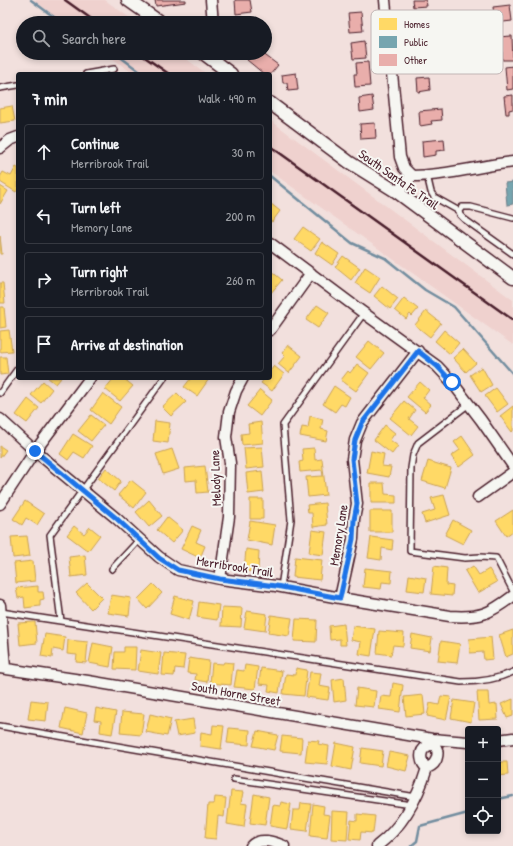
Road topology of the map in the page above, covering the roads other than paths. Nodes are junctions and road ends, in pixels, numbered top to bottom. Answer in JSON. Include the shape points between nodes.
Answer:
{"nodes":[{"id":1,"x":128,"y":0,"type":"edge"},
{"id":2,"x":211,"y":0,"type":"edge"},
{"id":3,"x":385,"y":0,"type":"edge"},
{"id":4,"x":386,"y":10,"type":"edge"},
{"id":5,"x":150,"y":16,"type":"edge"},
{"id":6,"x":212,"y":16,"type":"edge"},
{"id":7,"x":212,"y":60,"type":"edge"},
{"id":8,"x":114,"y":69,"type":"dead end"},
{"id":9,"x":97,"y":72,"type":"edge"},
{"id":10,"x":228,"y":72,"type":"edge"},
{"id":11,"x":392,"y":74,"type":"edge"},
{"id":12,"x":16,"y":85,"type":"edge"},
{"id":13,"x":0,"y":88,"type":"edge"},
{"id":14,"x":272,"y":104,"type":"edge"},
{"id":15,"x":16,"y":138,"type":"edge"},
{"id":16,"x":0,"y":148,"type":"edge"},
{"id":17,"x":513,"y":162,"type":"edge"},
{"id":18,"x":428,"y":175,"type":"junction"},
{"id":19,"x":412,"y":176,"type":"junction"},
{"id":20,"x":397,"y":192,"type":"junction"},
{"id":21,"x":459,"y":211,"type":"junction"},
{"id":22,"x":513,"y":218,"type":"edge"},
{"id":23,"x":272,"y":244,"type":"edge"},
{"id":24,"x":513,"y":254,"type":"edge"},
{"id":25,"x":311,"y":273,"type":"junction"},
{"id":26,"x":513,"y":278,"type":"edge"},
{"id":27,"x":364,"y":313,"type":"junction"},
{"id":28,"x":272,"y":327,"type":"edge"},
{"id":29,"x":418,"y":351,"type":"junction"},
{"id":30,"x":16,"y":371,"type":"edge"},
{"id":31,"x":88,"y":380,"type":"edge"},
{"id":32,"x":163,"y":380,"type":"edge"},
{"id":33,"x":242,"y":380,"type":"edge"},
{"id":34,"x":0,"y":393,"type":"edge"},
{"id":35,"x":469,"y":404,"type":"junction"},
{"id":36,"x":0,"y":419,"type":"edge"},
{"id":37,"x":35,"y":451,"type":"junction"},
{"id":38,"x":513,"y":466,"type":"edge"},
{"id":39,"x":513,"y":472,"type":"edge"},
{"id":40,"x":82,"y":491,"type":"junction"},
{"id":41,"x":478,"y":497,"type":"dead end"},
{"id":42,"x":0,"y":504,"type":"edge"},
{"id":43,"x":138,"y":540,"type":"junction"},
{"id":44,"x":112,"y":569,"type":"dead end"},
{"id":45,"x":220,"y":579,"type":"junction"},
{"id":46,"x":281,"y":587,"type":"junction"},
{"id":47,"x":513,"y":591,"type":"edge"},
{"id":48,"x":513,"y":596,"type":"edge"},
{"id":49,"x":340,"y":598,"type":"junction"},
{"id":50,"x":0,"y":608,"type":"edge"},
{"id":51,"x":62,"y":621,"type":"junction"},
{"id":52,"x":2,"y":668,"type":"edge"},
{"id":53,"x":513,"y":672,"type":"edge"},
{"id":54,"x":0,"y":726,"type":"edge"},
{"id":55,"x":513,"y":738,"type":"edge"},
{"id":56,"x":501,"y":740,"type":"edge"},
{"id":57,"x":432,"y":742,"type":"junction"},
{"id":58,"x":465,"y":742,"type":"edge"},
{"id":59,"x":234,"y":779,"type":"dead end"},
{"id":60,"x":414,"y":801,"type":"junction"},
{"id":61,"x":280,"y":844,"type":"edge"},
{"id":62,"x":251,"y":846,"type":"edge"},
{"id":63,"x":377,"y":846,"type":"edge"}],
"edges":[{"from":1,"to":5,"type":"street"},
{"from":2,"to":6,"type":"street"},
{"from":3,"to":4,"type":"street"},
{"from":7,"to":10,"type":"street"},
{"from":8,"to":9,"type":"lane"},
{"from":11,"to":19,"type":"street","via":[[400,158],[404,168]]},
{"from":12,"to":13,"type":"lane"},
{"from":14,"to":20,"type":"street","name":"South Santa Fe Trail","via":[[349,162]]},
{"from":15,"to":16,"type":"street"},
{"from":17,"to":18,"type":"street"},
{"from":18,"to":19,"type":"street"},
{"from":18,"to":21,"type":"lane","via":[[434,197]]},
{"from":19,"to":20,"type":"street"},
{"from":20,"to":26,"type":"street","name":"South Santa Fe Trail"},
{"from":21,"to":22,"type":"lane","via":[[462,206],[471,207]]},
{"from":21,"to":24,"type":"lane","via":[[464,219]]},
{"from":23,"to":25,"type":"street"},
{"from":25,"to":27,"type":"street"},
{"from":25,"to":28,"type":"street"},
{"from":27,"to":29,"type":"street"},
{"from":27,"to":46,"type":"lane","via":[[283,425],[291,520]]},
{"from":29,"to":35,"type":"street","via":[[437,366]]},
{"from":29,"to":49,"type":"street","name":"Memory Lane","via":[[362,423],[355,440],[352,459],[357,504],[353,539]]},
{"from":30,"to":34,"type":"lane"},
{"from":31,"to":37,"type":"street"},
{"from":32,"to":40,"type":"lane"},
{"from":33,"to":45,"type":"street","name":"Melody Lane","via":[[229,412],[226,437],[230,463],[229,517]]},
{"from":35,"to":38,"type":"street"},
{"from":35,"to":47,"type":"lane","via":[[418,443],[413,454],[410,551],[465,558],[496,558]]},
{"from":36,"to":37,"type":"street","name":"Merribrook Trail"},
{"from":37,"to":40,"type":"street","name":"Merribrook Trail"},
{"from":37,"to":42,"type":"street"},
{"from":39,"to":41,"type":"street"},
{"from":40,"to":43,"type":"street","name":"Merribrook Trail","via":[[116,518]]},
{"from":40,"to":51,"type":"lane","via":[[50,535]]},
{"from":43,"to":44,"type":"lane"},
{"from":43,"to":45,"type":"street","name":"Merribrook Trail","via":[[178,570]]},
{"from":45,"to":46,"type":"street","name":"Merribrook Trail"},
{"from":46,"to":49,"type":"street","name":"Merribrook Trail"},
{"from":48,"to":49,"type":"street","name":"Merribrook Trail","via":[[486,614],[468,617]]},
{"from":50,"to":51,"type":"lane"},
{"from":50,"to":52,"type":"street"},
{"from":51,"to":53,"type":"lane","via":[[461,682],[480,682]]},
{"from":52,"to":57,"type":"street","name":"South Horne Street"},
{"from":54,"to":60,"type":"lane"},
{"from":55,"to":56,"type":"street"},
{"from":57,"to":58,"type":"street","name":"South Horne Street"},
{"from":57,"to":60,"type":"street","via":[[426,746],[421,756],[427,768]]},
{"from":59,"to":60,"type":"lane"},
{"from":60,"to":63,"type":"street","via":[[396,828]]},
{"from":61,"to":62,"type":"street","via":[[257,841]]}]}
